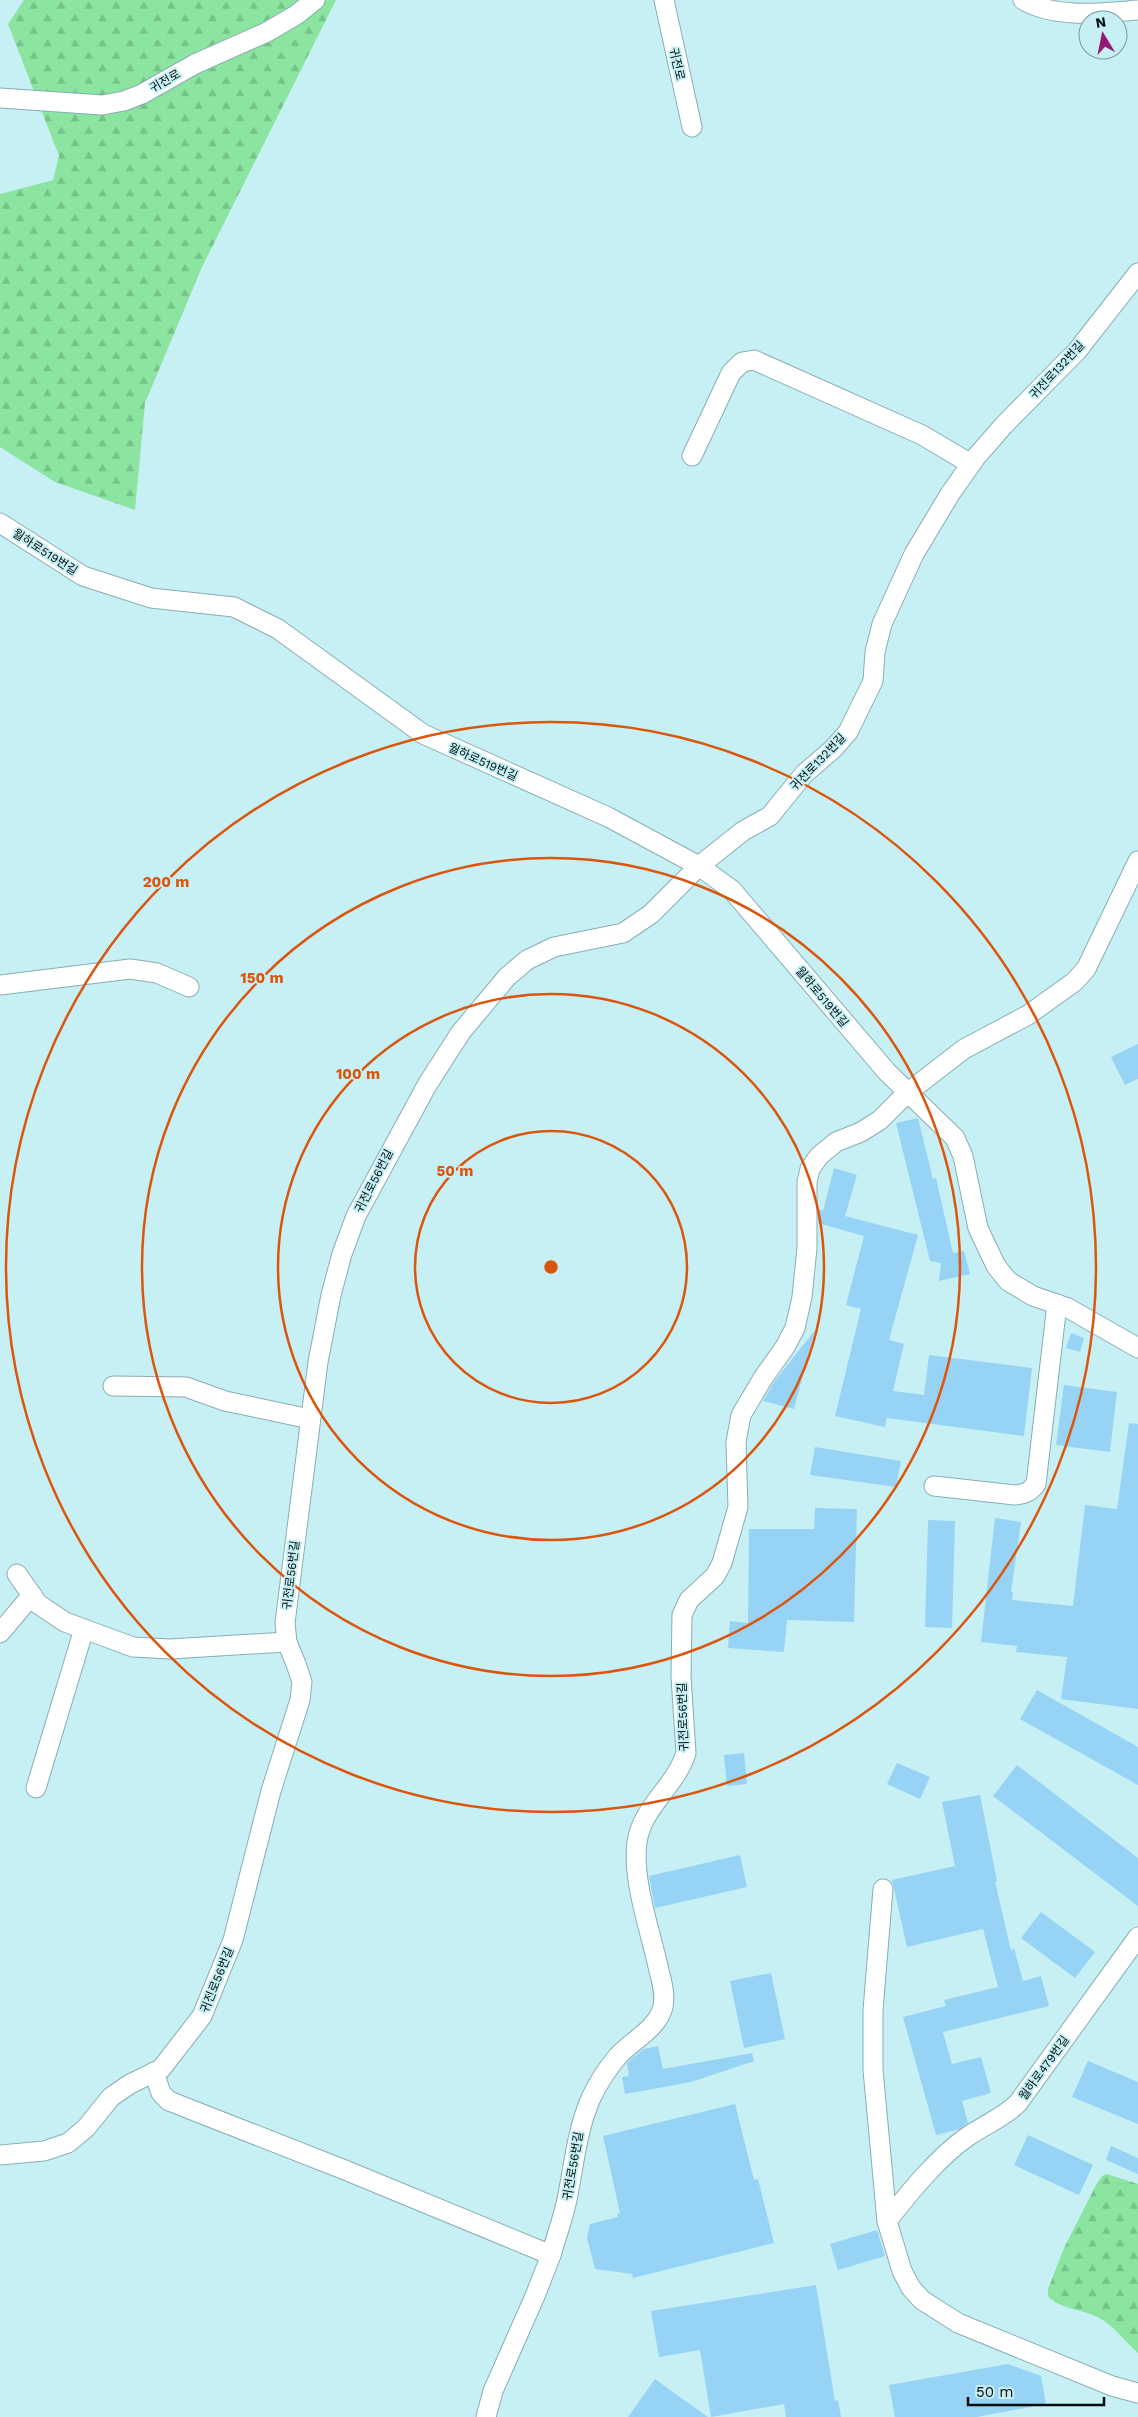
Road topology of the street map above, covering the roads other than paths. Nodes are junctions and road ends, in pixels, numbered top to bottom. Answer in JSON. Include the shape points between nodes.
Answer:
{"nodes":[{"id":1,"x":315,"y":0,"type":"edge"},
{"id":2,"x":664,"y":0,"type":"edge"},
{"id":3,"x":1023,"y":0,"type":"edge"},
{"id":4,"x":1138,"y":10,"type":"edge"},
{"id":5,"x":0,"y":98,"type":"edge"},
{"id":6,"x":692,"y":127,"type":"dead end"},
{"id":7,"x":1138,"y":273,"type":"edge"},
{"id":8,"x":692,"y":456,"type":"dead end"},
{"id":9,"x":971,"y":464,"type":"junction"},
{"id":10,"x":0,"y":523,"type":"edge"},
{"id":11,"x":1138,"y":861,"type":"edge"},
{"id":12,"x":699,"y":866,"type":"junction"},
{"id":13,"x":0,"y":985,"type":"edge"},
{"id":14,"x":189,"y":986,"type":"dead end"},
{"id":15,"x":907,"y":1092,"type":"junction"},
{"id":16,"x":1057,"y":1304,"type":"junction"},
{"id":17,"x":1138,"y":1348,"type":"edge"},
{"id":18,"x":113,"y":1386,"type":"dead end"},
{"id":19,"x":310,"y":1419,"type":"junction"},
{"id":20,"x":934,"y":1486,"type":"dead end"},
{"id":21,"x":17,"y":1574,"type":"dead end"},
{"id":22,"x":32,"y":1595,"type":"junction"},
{"id":23,"x":84,"y":1630,"type":"junction"},
{"id":24,"x":0,"y":1633,"type":"edge"},
{"id":25,"x":287,"y":1642,"type":"junction"},
{"id":26,"x":36,"y":1788,"type":"dead end"},
{"id":27,"x":883,"y":1888,"type":"dead end"},
{"id":28,"x":1138,"y":1937,"type":"edge"},
{"id":29,"x":154,"y":2072,"type":"junction"},
{"id":30,"x":0,"y":2155,"type":"edge"},
{"id":31,"x":887,"y":2221,"type":"junction"},
{"id":32,"x":551,"y":2255,"type":"junction"},
{"id":33,"x":1138,"y":2393,"type":"edge"},
{"id":34,"x":486,"y":2417,"type":"edge"}],
"edges":[{"from":1,"to":5,"type":"street","name":"귀전로","via":[[267,32],[124,101],[102,106]]},
{"from":2,"to":6,"type":"street","name":"귀전로"},
{"from":3,"to":4,"type":"street","via":[[1067,13]]},
{"from":7,"to":9,"type":"street","name":"귀전로132번길","via":[[1077,351],[1004,425]]},
{"from":8,"to":9,"type":"street","via":[[731,373],[742,362],[754,360],[922,435]]},
{"from":9,"to":12,"type":"street","name":"귀전로132번길","via":[[914,554],[882,624],[875,652],[873,681],[848,732],[804,774],[770,816],[743,831]]},
{"from":10,"to":12,"type":"street","name":"월하로519번길","via":[[83,576],[151,598],[234,608],[256,616],[286,634],[422,734],[608,817]]},
{"from":11,"to":15,"type":"street","via":[[1086,969],[1074,982],[1028,1015],[964,1049]]},
{"from":12,"to":15,"type":"street","name":"월하로519번길","via":[[732,890],[752,911],[832,1010]]},
{"from":12,"to":19,"type":"street","name":"귀전로56번길","via":[[651,914],[623,932],[554,947],[527,960],[461,1032],[418,1101],[356,1216],[330,1295]]},
{"from":13,"to":14,"type":"street","via":[[130,969],[158,973]]},
{"from":15,"to":16,"type":"street","name":"월하로519번길","via":[[955,1138],[963,1156],[978,1228],[996,1266],[1008,1281],[1033,1296]]},
{"from":15,"to":32,"type":"street","name":"귀전로56번길","via":[[880,1120],[836,1142],[819,1156],[810,1169],[806,1258],[795,1328],[741,1415],[736,1442],[738,1507],[722,1563],[715,1576],[689,1600],[682,1615],[681,1677],[686,1754],[683,1763],[651,1806],[637,1843],[639,1880],[663,1986],[663,2005],[658,2019],[619,2056],[591,2098],[578,2133],[566,2205]]},
{"from":16,"to":17,"type":"street","name":"월하로519번길"},
{"from":16,"to":20,"type":"street","via":[[1036,1484],[1024,1494],[1015,1495]]},
{"from":18,"to":19,"type":"street","via":[[186,1387],[224,1401]]},
{"from":19,"to":25,"type":"street","name":"귀전로56번길","via":[[285,1623]]},
{"from":21,"to":22,"type":"street"},
{"from":22,"to":23,"type":"street","via":[[38,1604]]},
{"from":22,"to":24,"type":"street"},
{"from":23,"to":25,"type":"street","via":[[133,1647],[170,1649]]},
{"from":23,"to":26,"type":"street"},
{"from":25,"to":29,"type":"street","name":"귀전로56번길","via":[[302,1682],[300,1700],[271,1791],[233,1940],[202,2016],[162,2069]]},
{"from":27,"to":31,"type":"street","via":[[872,2040]]},
{"from":28,"to":31,"type":"street","name":"월하로479번길","via":[[1018,2103],[966,2138],[928,2174]]},
{"from":29,"to":30,"type":"street","name":"귀전로56번길","via":[[111,2097],[86,2128],[68,2142],[44,2151]]},
{"from":29,"to":32,"type":"street","via":[[161,2093],[169,2101]]},
{"from":31,"to":33,"type":"street","via":[[902,2271],[911,2288],[934,2308],[958,2323],[1011,2346]]},
{"from":32,"to":34,"type":"street","name":"귀전로56번길","via":[[493,2391]]}]}
